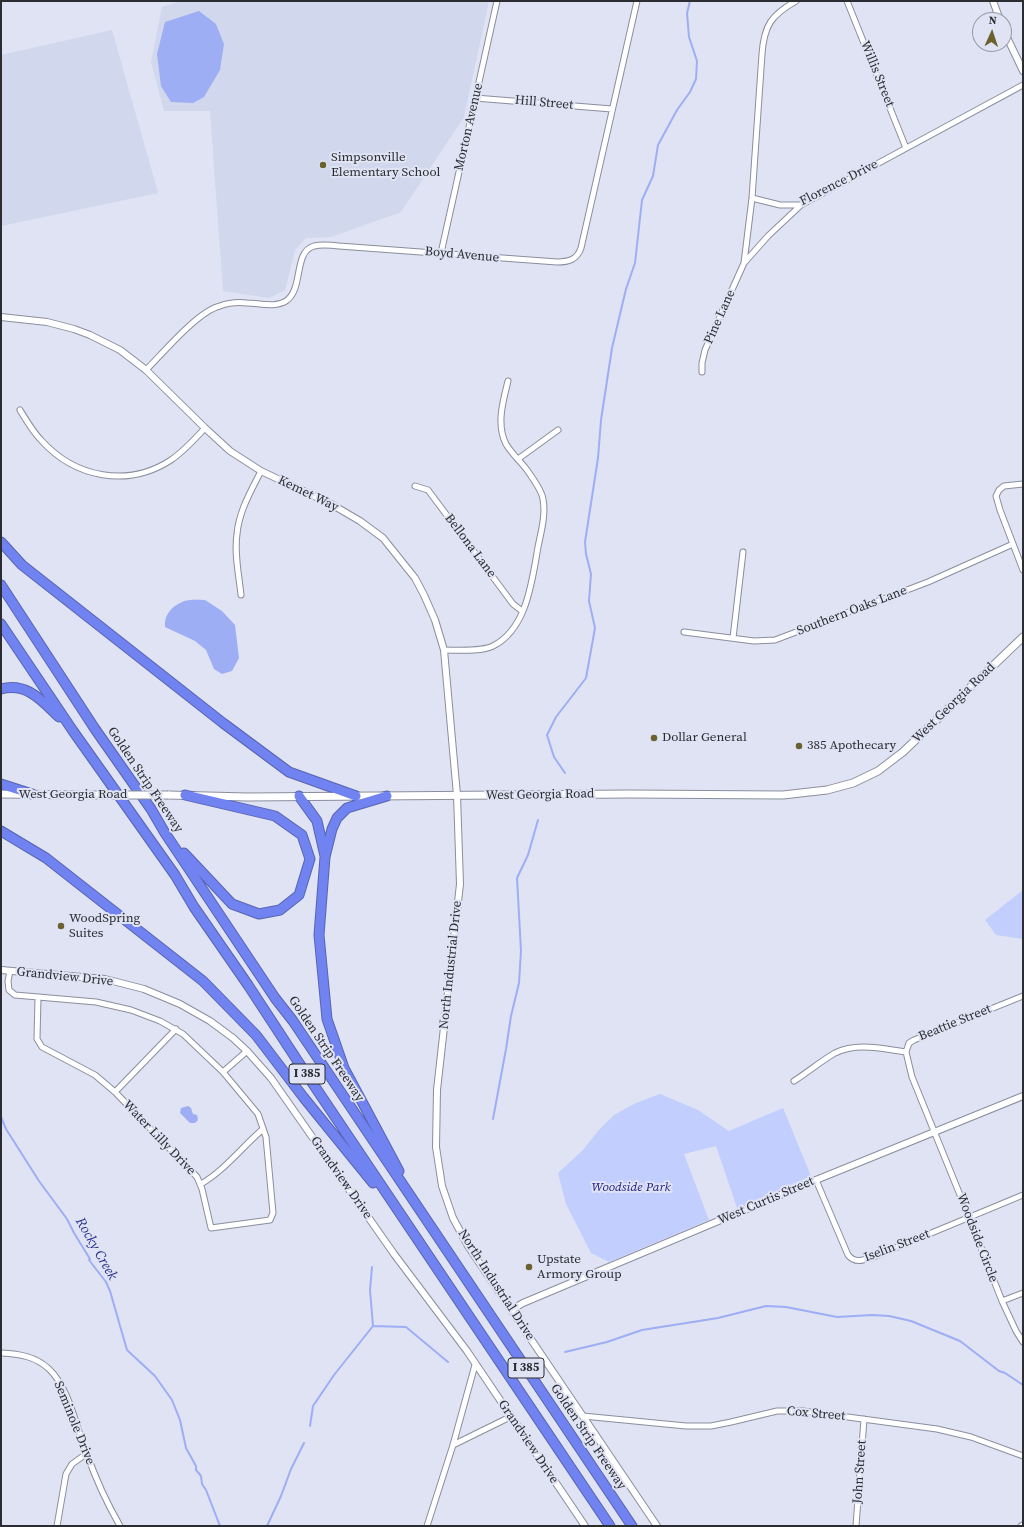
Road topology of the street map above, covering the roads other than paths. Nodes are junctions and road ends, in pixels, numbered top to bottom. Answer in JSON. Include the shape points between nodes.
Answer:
{"nodes":[{"id":1,"x":497,"y":1,"type":"edge"},
{"id":2,"x":637,"y":1,"type":"edge"},
{"id":3,"x":796,"y":1,"type":"edge"},
{"id":4,"x":847,"y":1,"type":"edge"},
{"id":5,"x":993,"y":1,"type":"edge"},
{"id":6,"x":997,"y":12,"type":"edge"},
{"id":7,"x":1012,"y":48,"type":"edge"},
{"id":8,"x":1023,"y":71,"type":"edge"},
{"id":9,"x":1023,"y":85,"type":"edge"},
{"id":10,"x":475,"y":98,"type":"junction"},
{"id":11,"x":612,"y":109,"type":"junction"},
{"id":12,"x":906,"y":148,"type":"junction"},
{"id":13,"x":752,"y":198,"type":"junction"},
{"id":14,"x":801,"y":205,"type":"junction"},
{"id":15,"x":441,"y":253,"type":"junction"},
{"id":16,"x":744,"y":263,"type":"junction"},
{"id":17,"x":1,"y":317,"type":"edge"},
{"id":18,"x":146,"y":370,"type":"junction"},
{"id":19,"x":702,"y":372,"type":"dead end"},
{"id":20,"x":508,"y":381,"type":"dead end"},
{"id":21,"x":20,"y":410,"type":"dead end"},
{"id":22,"x":205,"y":428,"type":"junction"},
{"id":23,"x":558,"y":430,"type":"dead end"},
{"id":24,"x":518,"y":459,"type":"junction"},
{"id":25,"x":261,"y":471,"type":"junction"},
{"id":26,"x":1023,"y":484,"type":"edge"},
{"id":27,"x":415,"y":486,"type":"dead end"},
{"id":28,"x":1,"y":542,"type":"edge"},
{"id":29,"x":1013,"y":544,"type":"junction"},
{"id":30,"x":743,"y":552,"type":"dead end"},
{"id":31,"x":1023,"y":570,"type":"edge"},
{"id":32,"x":1,"y":585,"type":"edge"},
{"id":33,"x":241,"y":595,"type":"dead end"},
{"id":34,"x":522,"y":611,"type":"junction"},
{"id":35,"x":1,"y":624,"type":"edge"},
{"id":36,"x":684,"y":632,"type":"dead end"},
{"id":37,"x":1023,"y":637,"type":"edge"},
{"id":38,"x":733,"y":638,"type":"junction"},
{"id":39,"x":444,"y":650,"type":"junction"},
{"id":40,"x":1,"y":689,"type":"edge"},
{"id":41,"x":72,"y":731,"type":"junction"},
{"id":42,"x":1,"y":784,"type":"edge"},
{"id":43,"x":1,"y":794,"type":"edge"},
{"id":44,"x":32,"y":794,"type":"junction"},
{"id":45,"x":185,"y":795,"type":"junction"},
{"id":46,"x":457,"y":795,"type":"junction"},
{"id":47,"x":299,"y":796,"type":"junction"},
{"id":48,"x":356,"y":796,"type":"junction"},
{"id":49,"x":387,"y":796,"type":"junction"},
{"id":50,"x":1,"y":831,"type":"edge"},
{"id":51,"x":165,"y":833,"type":"junction"},
{"id":52,"x":325,"y":857,"type":"junction"},
{"id":53,"x":1,"y":970,"type":"edge"},
{"id":54,"x":10,"y":971,"type":"junction"},
{"id":55,"x":1023,"y":996,"type":"edge"},
{"id":56,"x":38,"y":998,"type":"junction"},
{"id":57,"x":176,"y":1029,"type":"junction"},
{"id":58,"x":247,"y":1051,"type":"junction"},
{"id":59,"x":906,"y":1052,"type":"junction"},
{"id":60,"x":223,"y":1072,"type":"junction"},
{"id":61,"x":794,"y":1081,"type":"dead end"},
{"id":62,"x":115,"y":1092,"type":"junction"},
{"id":63,"x":1023,"y":1096,"type":"edge"},
{"id":64,"x":264,"y":1129,"type":"junction"},
{"id":65,"x":935,"y":1132,"type":"junction"},
{"id":66,"x":816,"y":1180,"type":"junction"},
{"id":67,"x":201,"y":1184,"type":"junction"},
{"id":68,"x":1023,"y":1195,"type":"edge"},
{"id":69,"x":420,"y":1211,"type":"junction"},
{"id":70,"x":969,"y":1217,"type":"junction"},
{"id":71,"x":408,"y":1225,"type":"junction"},
{"id":72,"x":1023,"y":1293,"type":"edge"},
{"id":73,"x":1002,"y":1301,"type":"junction"},
{"id":74,"x":512,"y":1310,"type":"junction"},
{"id":75,"x":1023,"y":1342,"type":"edge"},
{"id":76,"x":1,"y":1353,"type":"edge"},
{"id":77,"x":475,"y":1365,"type":"junction"},
{"id":78,"x":583,"y":1416,"type":"junction"},
{"id":79,"x":510,"y":1417,"type":"junction"},
{"id":80,"x":864,"y":1419,"type":"junction"},
{"id":81,"x":453,"y":1445,"type":"junction"},
{"id":82,"x":86,"y":1454,"type":"junction"},
{"id":83,"x":1023,"y":1456,"type":"edge"},
{"id":84,"x":58,"y":1526,"type":"edge"},
{"id":85,"x":120,"y":1526,"type":"edge"},
{"id":86,"x":427,"y":1526,"type":"edge"},
{"id":87,"x":584,"y":1526,"type":"edge"},
{"id":88,"x":610,"y":1526,"type":"edge"},
{"id":89,"x":632,"y":1526,"type":"edge"},
{"id":90,"x":657,"y":1526,"type":"edge"},
{"id":91,"x":856,"y":1526,"type":"edge"}],
"edges":[{"from":1,"to":10,"type":"street","name":"Morton Avenue"},
{"from":2,"to":11,"type":"street","name":"Boyd Avenue"},
{"from":3,"to":13,"type":"street","via":[[775,15],[763,39]]},
{"from":4,"to":12,"type":"street","name":"Willis Street"},
{"from":5,"to":6,"type":"street"},
{"from":7,"to":8,"type":"street"},
{"from":9,"to":12,"type":"street","name":"Florence Drive"},
{"from":10,"to":11,"type":"street","name":"Hill Street"},
{"from":10,"to":15,"type":"street","name":"Morton Avenue"},
{"from":11,"to":15,"type":"street","name":"Boyd Avenue","via":[[580,248],[574,259],[557,262]]},
{"from":12,"to":14,"type":"street","name":"Florence Drive"},
{"from":13,"to":14,"type":"street","name":"Florence Drive","via":[[780,205]]},
{"from":13,"to":16,"type":"street","name":"Pine Lane"},
{"from":14,"to":16,"type":"street","name":"Pine Lane"},
{"from":15,"to":18,"type":"street","name":"Boyd Avenue","via":[[324,245],[313,247],[304,255],[292,295],[287,300],[273,305],[232,304],[210,310],[195,321]]},
{"from":16,"to":19,"type":"street","name":"Pine Lane","via":[[703,356]]},
{"from":17,"to":18,"type":"street","name":"Kemet Way","via":[[47,322],[90,335],[120,350]]},
{"from":18,"to":22,"type":"street","name":"Kemet Way"},
{"from":20,"to":24,"type":"street","via":[[501,411],[501,427],[506,444]]},
{"from":21,"to":22,"type":"street","via":[[40,440],[62,459],[91,473],[107,476],[132,475],[161,466],[179,454]]},
{"from":22,"to":25,"type":"street","name":"Kemet Way","via":[[230,451]]},
{"from":23,"to":24,"type":"street"},
{"from":24,"to":34,"type":"street","via":[[531,475],[543,498],[544,515],[530,590]]},
{"from":25,"to":33,"type":"street","via":[[241,514],[237,533],[236,554]]},
{"from":25,"to":39,"type":"street","name":"Kemet Way","via":[[331,504],[360,520],[383,538],[415,578],[435,620]]},
{"from":26,"to":29,"type":"street","via":[[1004,486],[996,496]]},
{"from":27,"to":34,"type":"street","name":"Bellona Lane","via":[[428,490],[513,604]]},
{"from":28,"to":48,"type":"highway","via":[[22,565],[289,772]]},
{"from":29,"to":31,"type":"street"},
{"from":29,"to":38,"type":"street","name":"Southern Oaks Lane","via":[[928,582],[785,637],[763,641]]},
{"from":30,"to":38,"type":"street"},
{"from":32,"to":51,"type":"highway","name":"Golden Strip Freeway","number":"I 385"},
{"from":34,"to":39,"type":"street","via":[[506,638],[492,647]]},
{"from":35,"to":41,"type":"highway","number":"I 385"},
{"from":36,"to":38,"type":"street","name":"Southern Oaks Lane"},
{"from":37,"to":46,"type":"main road","name":"West Georgia Road","via":[[894,759],[866,778],[840,788],[812,793],[773,795]]},
{"from":39,"to":46,"type":"street","name":"Kemet Way"},
{"from":40,"to":41,"type":"highway","via":[[13,688],[32,692]]},
{"from":41,"to":71,"type":"highway","number":"I 385","via":[[174,875]]},
{"from":42,"to":44,"type":"highway"},
{"from":43,"to":44,"type":"main road","name":"West Georgia Road"},
{"from":44,"to":45,"type":"main road","name":"West Georgia Road","bridge":true},
{"from":45,"to":47,"type":"main road","name":"West Georgia Road"},
{"from":45,"to":51,"type":"highway","via":[[275,816],[302,834],[310,859],[299,895],[280,910],[260,914],[232,904]]},
{"from":46,"to":49,"type":"main road","name":"West Georgia Road"},
{"from":46,"to":74,"type":"street","name":"North Industrial Drive","via":[[460,884],[437,1090],[436,1147],[442,1186],[453,1218],[468,1246]]},
{"from":47,"to":48,"type":"main road","name":"West Georgia Road"},
{"from":47,"to":52,"type":"highway","via":[[317,821]]},
{"from":48,"to":49,"type":"main road","name":"West Georgia Road"},
{"from":49,"to":52,"type":"highway","via":[[347,808],[337,818],[332,829]]},
{"from":50,"to":71,"type":"highway","via":[[46,858],[203,981],[256,1035]]},
{"from":51,"to":69,"type":"highway","name":"Golden Strip Freeway","number":"I 385"},
{"from":52,"to":69,"type":"highway","via":[[319,935],[326,1019],[344,1068]]},
{"from":53,"to":54,"type":"street","name":"Grandview Drive"},
{"from":54,"to":56,"type":"street","name":"Water Lilly Drive","via":[[9,990],[16,995]]},
{"from":54,"to":58,"type":"street","name":"Grandview Drive","via":[[105,979],[144,989],[180,1004],[210,1021]]},
{"from":55,"to":59,"type":"street","name":"Beattie Street","via":[[914,1040],[909,1043]]},
{"from":56,"to":57,"type":"street","name":"Water Lilly Drive","via":[[96,1002],[131,1010]]},
{"from":56,"to":62,"type":"street","name":"Water Lilly Drive","via":[[37,1039],[42,1047],[95,1075]]},
{"from":57,"to":60,"type":"street","name":"Water Lilly Drive"},
{"from":57,"to":62,"type":"street"},
{"from":58,"to":60,"type":"street"},
{"from":58,"to":77,"type":"street","name":"Grandview Drive","via":[[271,1078]]},
{"from":59,"to":61,"type":"street","via":[[870,1047],[852,1048],[836,1053]]},
{"from":59,"to":65,"type":"street","name":"Beattie Street","via":[[912,1077]]},
{"from":60,"to":64,"type":"street","name":"Water Lilly Drive","via":[[258,1114]]},
{"from":62,"to":67,"type":"street","name":"Water Lilly Drive"},
{"from":63,"to":65,"type":"street","name":"West Curtis Street"},
{"from":64,"to":67,"type":"street","via":[[212,1178]]},
{"from":64,"to":67,"type":"street","name":"Water Lilly Drive","via":[[274,1213],[270,1220],[211,1228]]},
{"from":65,"to":66,"type":"street","name":"West Curtis Street"},
{"from":65,"to":70,"type":"street","name":"Woodside Circle"},
{"from":66,"to":70,"type":"street","name":"Iselin Street","via":[[848,1255],[854,1261],[876,1256]]},
{"from":66,"to":74,"type":"street","name":"West Curtis Street","via":[[538,1296]]},
{"from":68,"to":70,"type":"street","name":"Iselin Street"},
{"from":69,"to":89,"type":"highway","name":"Golden Strip Freeway","number":"I 385"},
{"from":70,"to":73,"type":"street","name":"Woodside Circle"},
{"from":71,"to":88,"type":"highway","number":"I 385"},
{"from":72,"to":73,"type":"street"},
{"from":73,"to":75,"type":"street","name":"Woodside Circle"},
{"from":74,"to":78,"type":"street","name":"North Industrial Drive"},
{"from":76,"to":82,"type":"street","name":"Seminole Drive","via":[[29,1357],[44,1365],[54,1375],[63,1388]]},
{"from":77,"to":79,"type":"street","name":"Grandview Drive"},
{"from":77,"to":81,"type":"street"},
{"from":78,"to":80,"type":"street","name":"Cox Street","via":[[686,1426],[724,1424],[787,1410]]},
{"from":78,"to":90,"type":"street","name":"North Industrial Drive"},
{"from":79,"to":81,"type":"street"},
{"from":79,"to":87,"type":"street","name":"Grandview Drive"},
{"from":80,"to":83,"type":"street","name":"Cox Street","via":[[955,1433]]},
{"from":80,"to":91,"type":"street","name":"John Street"},
{"from":81,"to":86,"type":"street"},
{"from":82,"to":84,"type":"street","via":[[72,1464],[66,1474]]},
{"from":82,"to":85,"type":"street","name":"Seminole Drive"}]}
